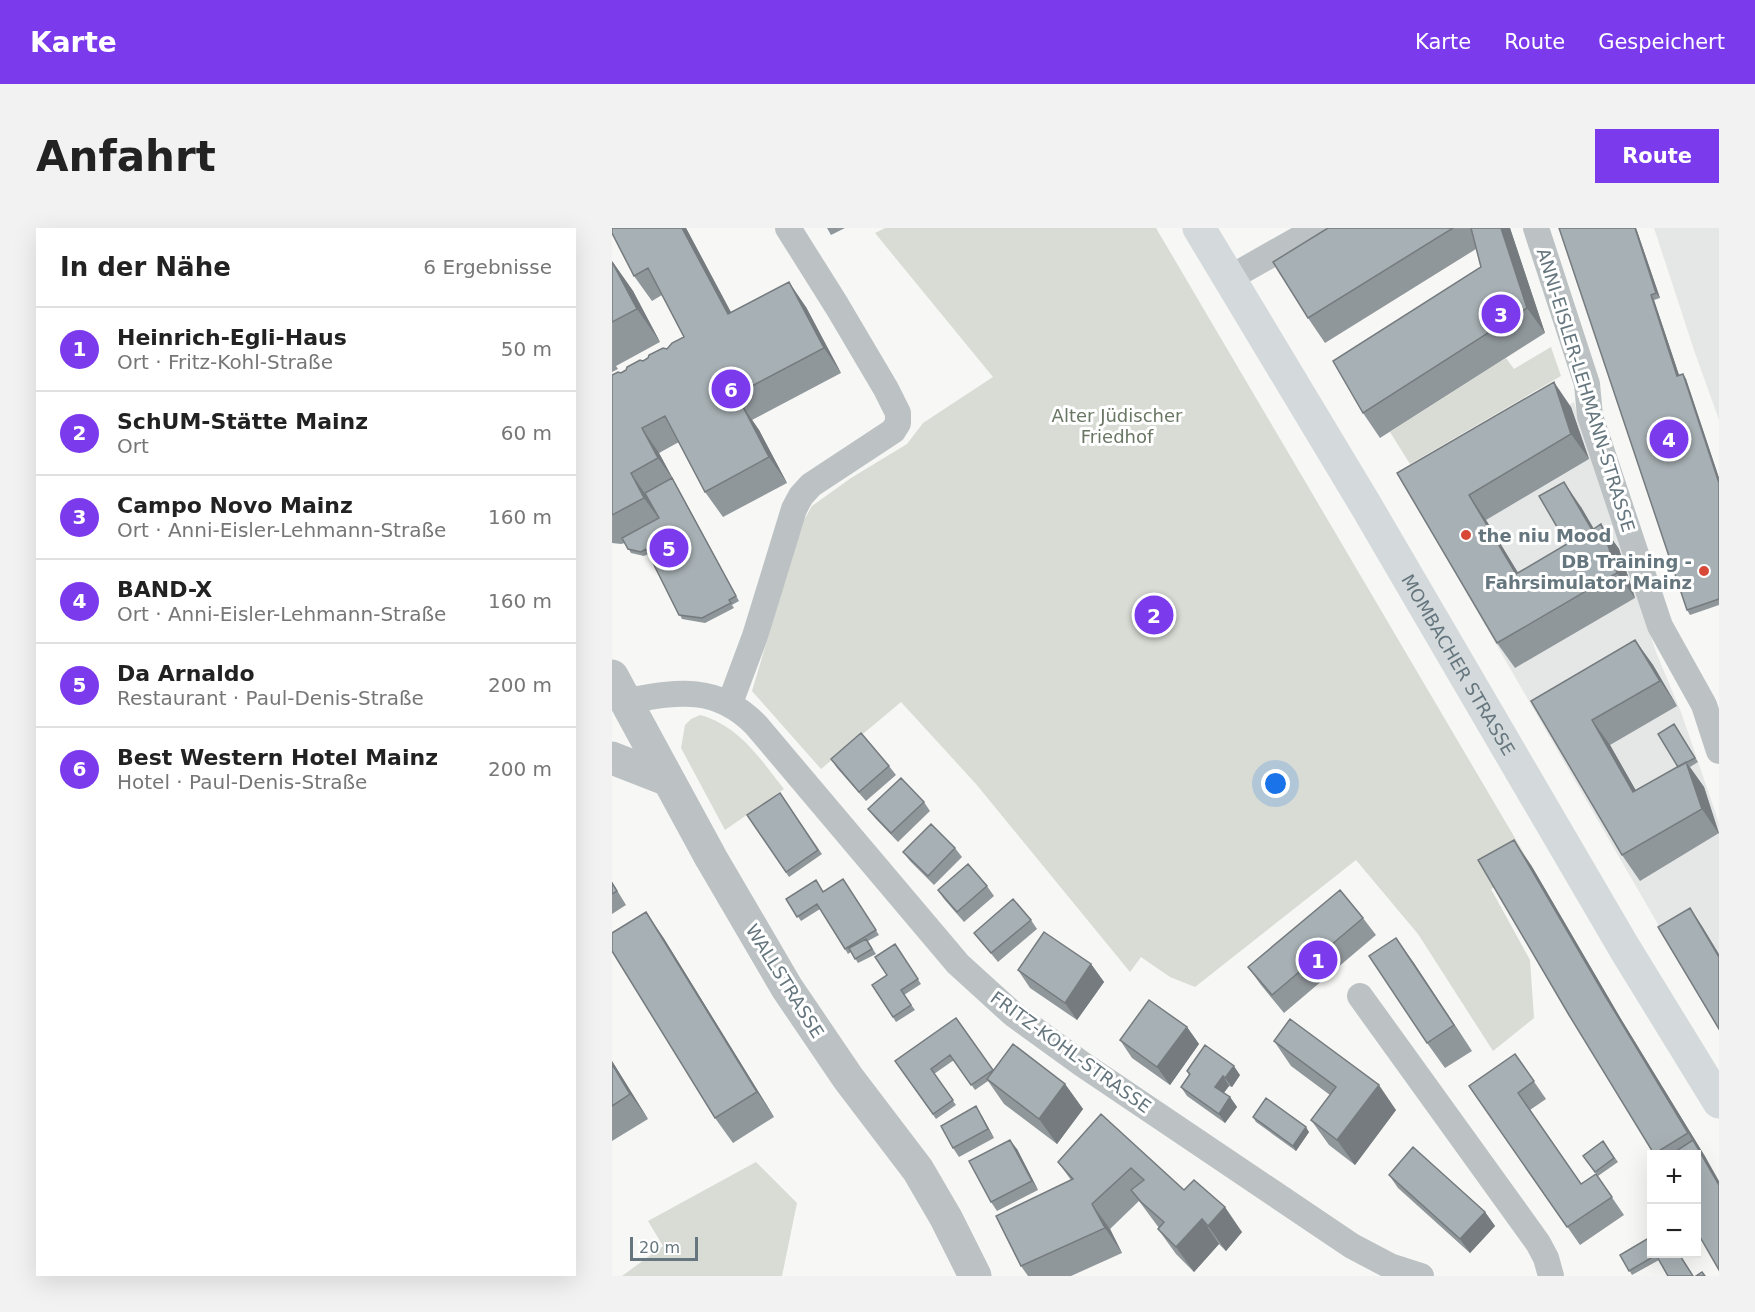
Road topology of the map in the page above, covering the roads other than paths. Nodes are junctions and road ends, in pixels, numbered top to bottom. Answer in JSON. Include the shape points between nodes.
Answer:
{"nodes":[{"id":1,"x":788,"y":228,"type":"edge"},
{"id":2,"x":1199,"y":228,"type":"edge"},
{"id":3,"x":1318,"y":228,"type":"edge"},
{"id":4,"x":1536,"y":228,"type":"edge"},
{"id":5,"x":1228,"y":279,"type":"junction"},
{"id":6,"x":615,"y":698,"type":"edge"},
{"id":7,"x":730,"y":703,"type":"junction"},
{"id":8,"x":1719,"y":751,"type":"edge"},
{"id":9,"x":612,"y":758,"type":"edge"},
{"id":10,"x":668,"y":780,"type":"junction"},
{"id":11,"x":1360,"y":996,"type":"dead end"},
{"id":12,"x":1719,"y":1102,"type":"edge"},
{"id":13,"x":975,"y":1276,"type":"edge"},
{"id":14,"x":1421,"y":1276,"type":"edge"},
{"id":15,"x":1551,"y":1276,"type":"edge"}],
"edges":[{"from":1,"to":7,"type":"street","via":[[886,389],[898,413],[898,423],[893,431],[811,485],[801,496]]},
{"from":2,"to":5,"type":"main road","name":"MOMBACHER STRASSE"},
{"from":3,"to":5,"type":"street"},
{"from":4,"to":8,"type":"street","name":"ANNI-EISLER-LEHMANN-STRASSE","via":[[1587,384],[1590,416],[1660,626],[1704,705]]},
{"from":5,"to":12,"type":"main road","name":"MOMBACHER STRASSE"},
{"from":6,"to":7,"type":"street","name":"FRITZ-KOHL-STRASSE","via":[[692,693]]},
{"from":6,"to":10,"type":"street","name":"WALLSTRASSE"},
{"from":7,"to":14,"type":"street","name":"FRITZ-KOHL-STRASSE","via":[[756,724],[958,964],[1013,1014],[1352,1246],[1390,1266]]},
{"from":9,"to":10,"type":"street"},
{"from":10,"to":13,"type":"street","name":"WALLSTRASSE","via":[[787,988],[848,1078],[918,1170]]},
{"from":11,"to":15,"type":"street","via":[[1538,1243]]}]}
